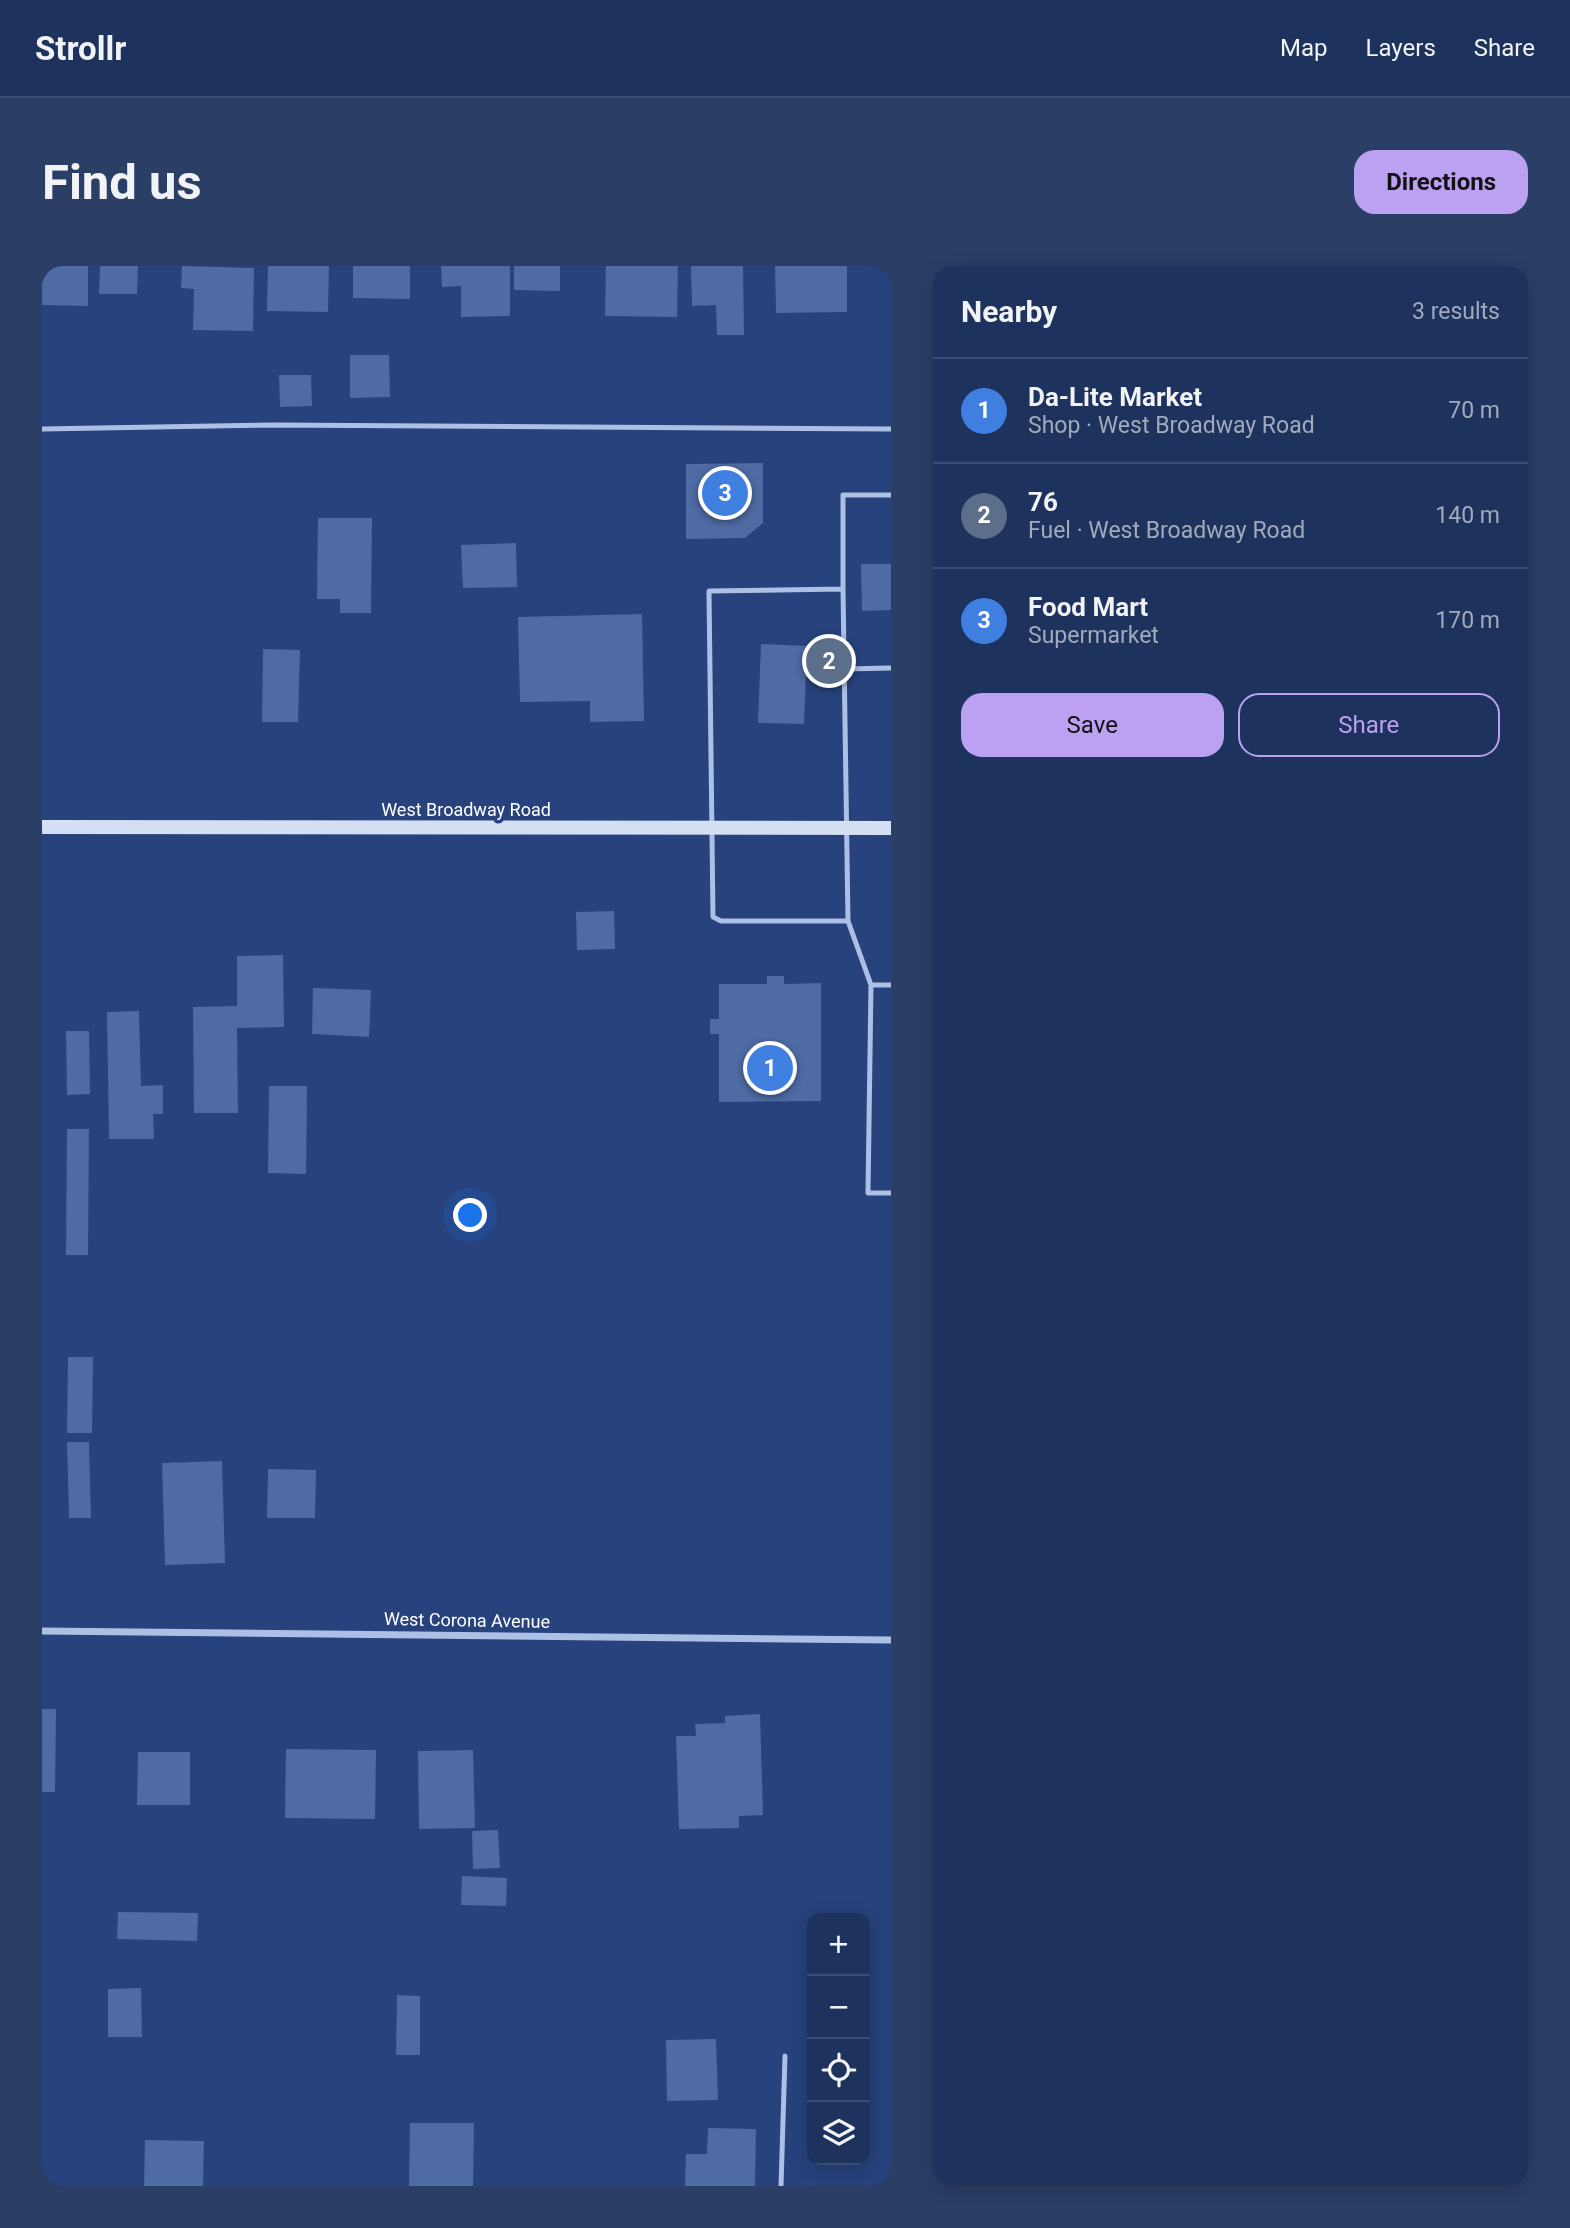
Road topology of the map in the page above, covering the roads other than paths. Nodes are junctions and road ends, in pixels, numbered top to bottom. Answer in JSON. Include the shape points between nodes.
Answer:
{"nodes":[{"id":1,"x":42,"y":429,"type":"edge"},
{"id":2,"x":891,"y":429,"type":"edge"},
{"id":3,"x":891,"y":495,"type":"edge"},
{"id":4,"x":843,"y":589,"type":"junction"},
{"id":5,"x":891,"y":668,"type":"edge"},
{"id":6,"x":844,"y":669,"type":"junction"},
{"id":7,"x":42,"y":827,"type":"edge"},
{"id":8,"x":710,"y":828,"type":"junction"},
{"id":9,"x":846,"y":828,"type":"junction"},
{"id":10,"x":891,"y":828,"type":"edge"},
{"id":11,"x":848,"y":921,"type":"junction"},
{"id":12,"x":871,"y":985,"type":"junction"},
{"id":13,"x":891,"y":985,"type":"edge"},
{"id":14,"x":891,"y":1193,"type":"edge"},
{"id":15,"x":42,"y":1631,"type":"edge"},
{"id":16,"x":891,"y":1640,"type":"edge"},
{"id":17,"x":785,"y":2056,"type":"dead end"},
{"id":18,"x":781,"y":2186,"type":"edge"}],
"edges":[{"from":1,"to":2,"type":"lane","via":[[275,425]]},
{"from":3,"to":4,"type":"lane","via":[[843,495]]},
{"from":4,"to":6,"type":"lane"},
{"from":4,"to":8,"type":"lane","via":[[709,591]]},
{"from":5,"to":6,"type":"lane"},
{"from":6,"to":9,"type":"lane"},
{"from":7,"to":8,"type":"main road","name":"West Broadway Road"},
{"from":8,"to":9,"type":"main road","name":"West Broadway Road"},
{"from":8,"to":11,"type":"lane","via":[[713,916],[721,921]]},
{"from":9,"to":10,"type":"main road","name":"West Broadway Road"},
{"from":9,"to":11,"type":"lane"},
{"from":11,"to":12,"type":"lane"},
{"from":12,"to":13,"type":"lane"},
{"from":12,"to":14,"type":"lane","via":[[868,1193]]},
{"from":15,"to":16,"type":"street","name":"West Corona Avenue"},
{"from":17,"to":18,"type":"lane"}]}
